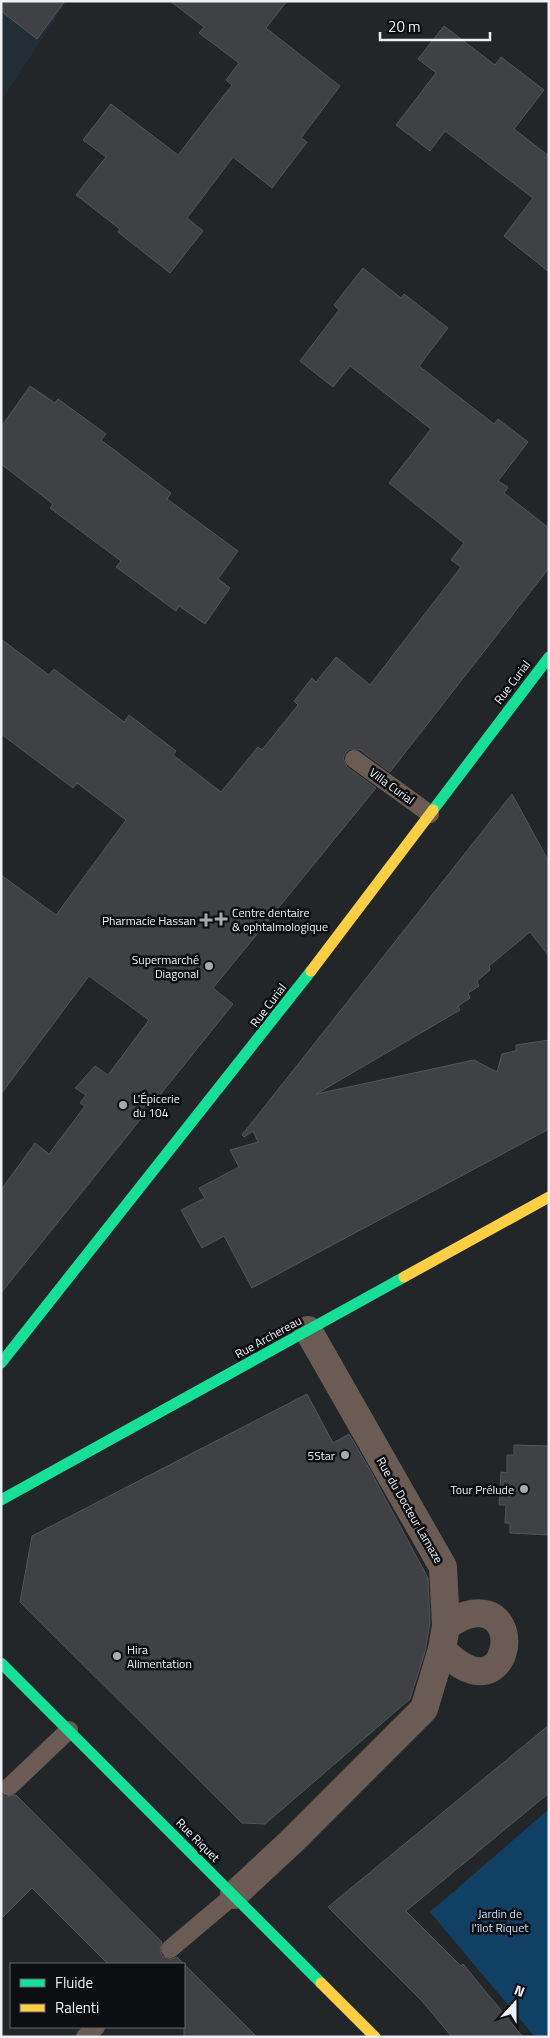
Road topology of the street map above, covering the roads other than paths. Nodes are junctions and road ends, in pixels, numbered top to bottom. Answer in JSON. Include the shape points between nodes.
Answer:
{"nodes":[{"id":1,"x":549,"y":656,"type":"edge"},
{"id":2,"x":354,"y":758,"type":"dead end"},
{"id":3,"x":430,"y":814,"type":"junction"},
{"id":4,"x":549,"y":1197,"type":"edge"},
{"id":5,"x":308,"y":1330,"type":"junction"},
{"id":6,"x":1,"y":1363,"type":"edge"},
{"id":7,"x":1,"y":1500,"type":"edge"},
{"id":8,"x":1,"y":1663,"type":"edge"},
{"id":9,"x":69,"y":1730,"type":"junction"},
{"id":10,"x":9,"y":1787,"type":"dead end"},
{"id":11,"x":234,"y":1895,"type":"junction"},
{"id":12,"x":170,"y":1949,"type":"dead end"},
{"id":13,"x":95,"y":2028,"type":"edge"},
{"id":14,"x":85,"y":2037,"type":"edge"},
{"id":15,"x":375,"y":2037,"type":"edge"}],
"edges":[{"from":1,"to":3,"type":"street","name":"Rue Curial"},
{"from":2,"to":3,"type":"lane","name":"Villa Curial"},
{"from":3,"to":6,"type":"street","name":"Rue Curial","via":[[242,1061]]},
{"from":4,"to":5,"type":"street","name":"Rue Archereau"},
{"from":5,"to":7,"type":"street","name":"Rue Archereau"},
{"from":5,"to":11,"type":"street","name":"Rue du Docteur Lamaze","via":[[443,1567],[444,1637],[424,1709]]},
{"from":8,"to":9,"type":"street","name":"Rue Riquet"},
{"from":9,"to":10,"type":"lane"},
{"from":9,"to":11,"type":"street","name":"Rue Riquet"},
{"from":11,"to":12,"type":"lane"},
{"from":11,"to":15,"type":"street","name":"Rue Riquet"},
{"from":13,"to":14,"type":"lane"}]}
